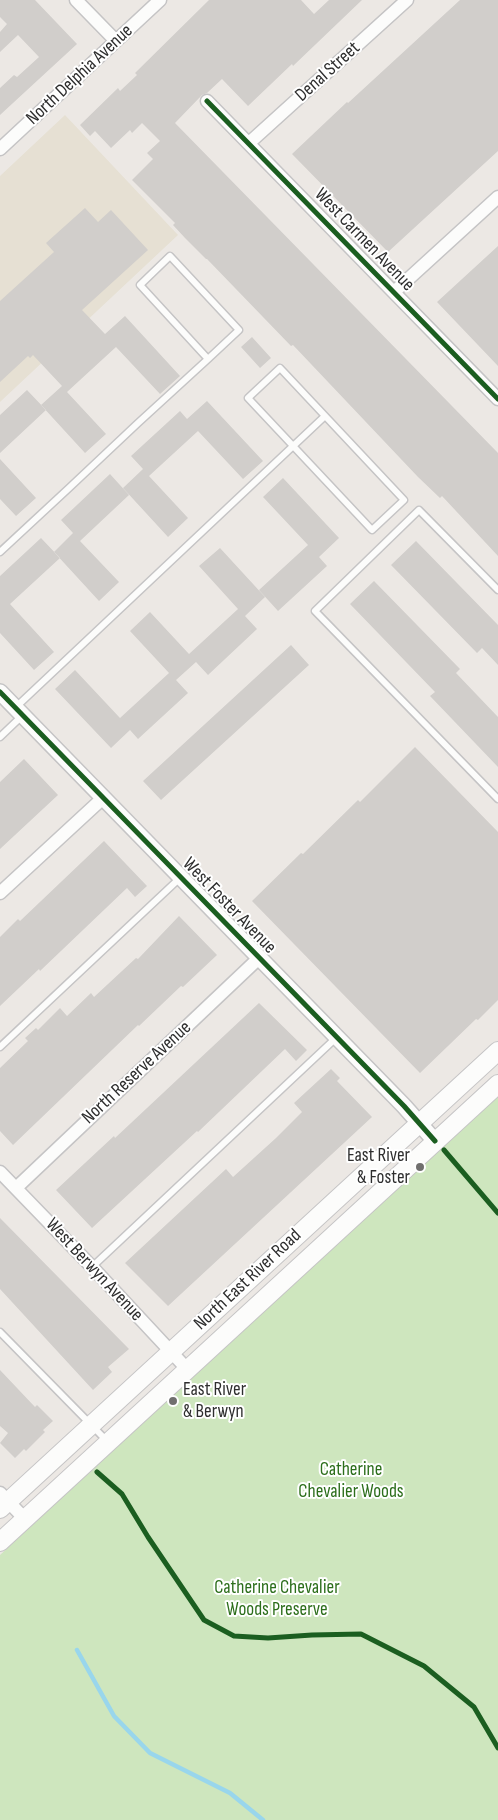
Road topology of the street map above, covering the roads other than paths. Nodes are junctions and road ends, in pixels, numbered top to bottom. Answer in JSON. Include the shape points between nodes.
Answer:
{"nodes":[{"id":1,"x":76,"y":0,"type":"edge"},
{"id":2,"x":160,"y":0,"type":"edge"},
{"id":3,"x":407,"y":0,"type":"edge"},
{"id":4,"x":116,"y":41,"type":"junction"},
{"id":5,"x":207,"y":101,"type":"dead end"},
{"id":6,"x":249,"y":143,"type":"junction"},
{"id":7,"x":0,"y":149,"type":"edge"},
{"id":8,"x":498,"y":197,"type":"edge"},
{"id":9,"x":394,"y":292,"type":"junction"},
{"id":10,"x":208,"y":359,"type":"junction"},
{"id":11,"x":498,"y":399,"type":"edge"},
{"id":12,"x":325,"y":416,"type":"junction"},
{"id":13,"x":293,"y":446,"type":"junction"},
{"id":14,"x":0,"y":552,"type":"edge"},
{"id":15,"x":498,"y":590,"type":"edge"},
{"id":16,"x":0,"y":692,"type":"edge"},
{"id":17,"x":19,"y":711,"type":"junction"},
{"id":18,"x":0,"y":737,"type":"edge"},
{"id":19,"x":103,"y":798,"type":"junction"},
{"id":20,"x":498,"y":799,"type":"edge"},
{"id":21,"x":181,"y":877,"type":"junction"},
{"id":22,"x":0,"y":893,"type":"edge"},
{"id":23,"x":259,"y":958,"type":"junction"},
{"id":24,"x":336,"y":1037,"type":"junction"},
{"id":25,"x":0,"y":1047,"type":"edge"},
{"id":26,"x":498,"y":1051,"type":"edge"},
{"id":27,"x":498,"y":1084,"type":"edge"},
{"id":28,"x":419,"y":1123,"type":"junction"},
{"id":29,"x":436,"y":1141,"type":"junction"},
{"id":30,"x":0,"y":1172,"type":"edge"},
{"id":31,"x":16,"y":1188,"type":"junction"},
{"id":32,"x":92,"y":1267,"type":"junction"},
{"id":33,"x":0,"y":1332,"type":"edge"},
{"id":34,"x":171,"y":1352,"type":"junction"},
{"id":35,"x":188,"y":1370,"type":"junction"},
{"id":36,"x":91,"y":1425,"type":"junction"},
{"id":37,"x":108,"y":1443,"type":"junction"},
{"id":38,"x":3,"y":1501,"type":"edge"},
{"id":39,"x":25,"y":1519,"type":"junction"},
{"id":40,"x":0,"y":1542,"type":"edge"}],
"edges":[{"from":1,"to":4,"type":"street"},
{"from":2,"to":4,"type":"street","name":"North Delphia Avenue"},
{"from":3,"to":6,"type":"street","name":"Denal Street"},
{"from":4,"to":7,"type":"street","name":"North Delphia Avenue"},
{"from":5,"to":6,"type":"street","name":"West Carmen Avenue"},
{"from":6,"to":9,"type":"street","name":"West Carmen Avenue"},
{"from":8,"to":9,"type":"street"},
{"from":9,"to":11,"type":"street","name":"West Carmen Avenue"},
{"from":10,"to":10,"type":"lane","via":[[239,330],[170,256],[140,285]]},
{"from":10,"to":14,"type":"lane"},
{"from":12,"to":13,"type":"lane"},
{"from":12,"to":13,"type":"lane","via":[[280,368],[248,398]]},
{"from":12,"to":13,"type":"lane","via":[[404,500],[398,506],[372,530]]},
{"from":13,"to":17,"type":"lane"},
{"from":15,"to":20,"type":"lane","via":[[419,510],[315,611]]},
{"from":16,"to":17,"type":"street","name":"West Foster Avenue"},
{"from":17,"to":18,"type":"lane"},
{"from":17,"to":19,"type":"street","name":"West Foster Avenue"},
{"from":19,"to":21,"type":"street","name":"West Foster Avenue"},
{"from":19,"to":22,"type":"street"},
{"from":21,"to":23,"type":"street","name":"West Foster Avenue"},
{"from":21,"to":25,"type":"lane"},
{"from":23,"to":24,"type":"street","name":"West Foster Avenue"},
{"from":23,"to":31,"type":"street","name":"North Reserve Avenue"},
{"from":24,"to":28,"type":"street","name":"West Foster Avenue"},
{"from":24,"to":32,"type":"lane"},
{"from":26,"to":28,"type":"main road","name":"North East River Road"},
{"from":27,"to":29,"type":"main road","name":"North East River Road"},
{"from":28,"to":29,"type":"street","name":"West Foster Avenue"},
{"from":28,"to":34,"type":"main road","name":"North East River Road"},
{"from":29,"to":35,"type":"main road","name":"North East River Road"},
{"from":30,"to":31,"type":"street","name":"West Berwyn Avenue"},
{"from":31,"to":32,"type":"street","name":"West Berwyn Avenue"},
{"from":32,"to":34,"type":"street","name":"West Berwyn Avenue"},
{"from":33,"to":36,"type":"lane"},
{"from":34,"to":35,"type":"street","name":"West Berwyn Avenue"},
{"from":34,"to":36,"type":"main road","name":"North East River Road"},
{"from":35,"to":37,"type":"main road","name":"North East River Road"},
{"from":36,"to":37,"type":"lane"},
{"from":36,"to":38,"type":"main road","name":"North East River Road"},
{"from":37,"to":39,"type":"main road","name":"North East River Road"},
{"from":38,"to":39,"type":"street"},
{"from":39,"to":40,"type":"main road","name":"North East River Road"}]}
